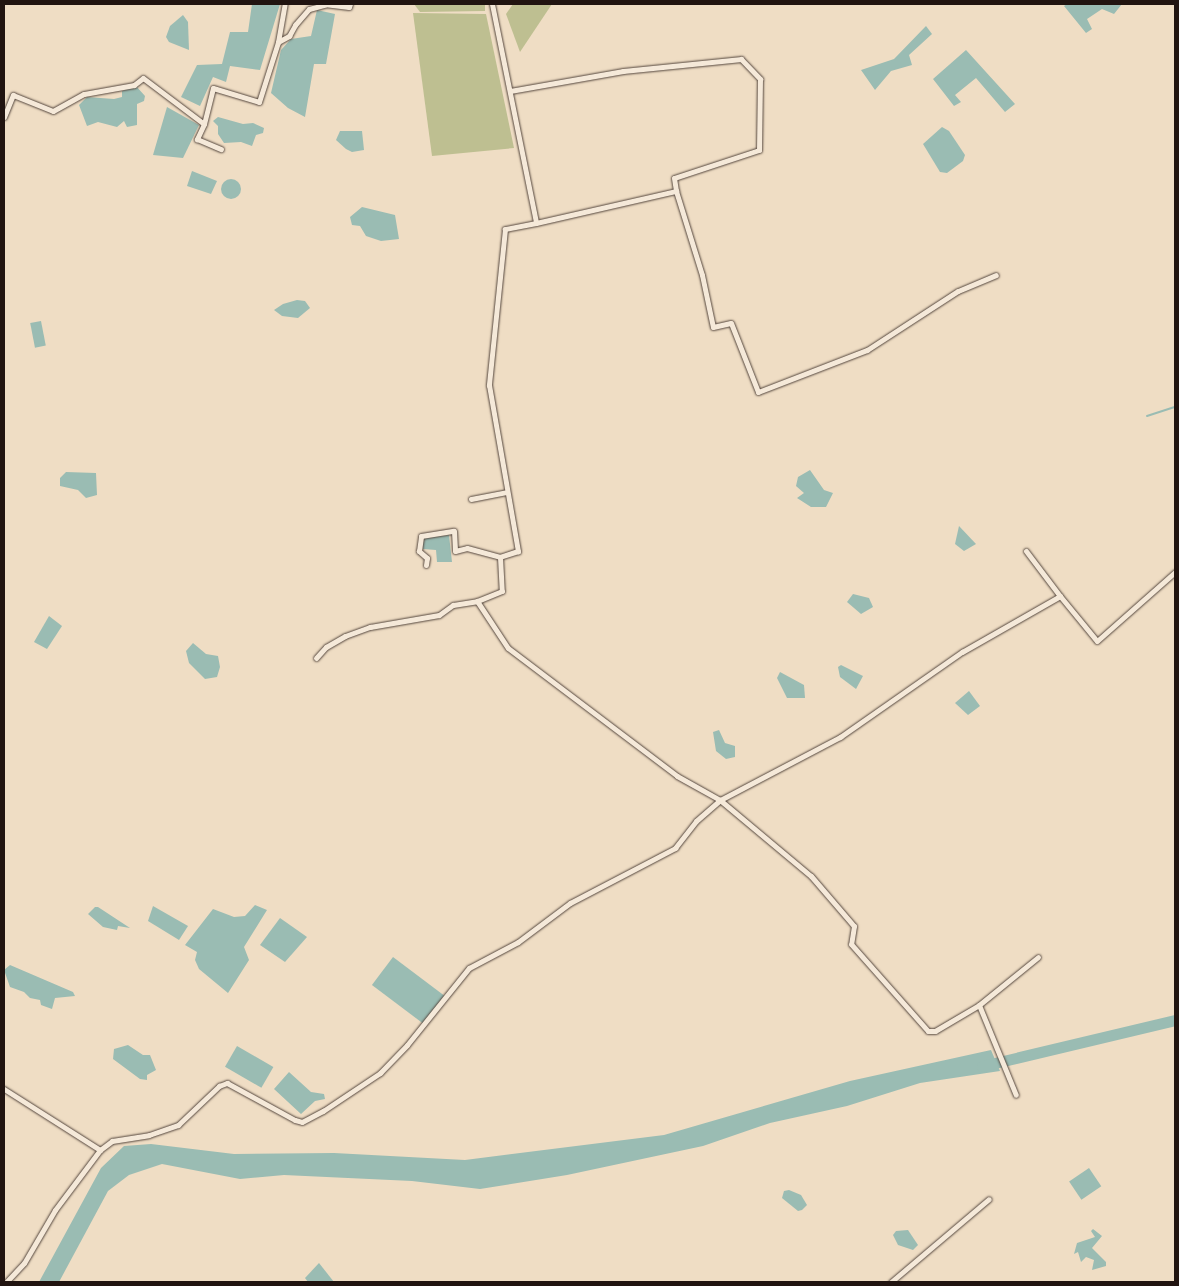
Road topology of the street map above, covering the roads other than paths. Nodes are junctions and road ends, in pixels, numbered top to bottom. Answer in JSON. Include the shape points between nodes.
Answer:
{"nodes":[{"id":1,"x":285,"y":4,"type":"edge"},
{"id":2,"x":324,"y":4,"type":"edge"},
{"id":3,"x":350,"y":4,"type":"edge"},
{"id":4,"x":492,"y":4,"type":"edge"},
{"id":5,"x":278,"y":42,"type":"junction"},
{"id":6,"x":510,"y":91,"type":"junction"},
{"id":7,"x":4,"y":117,"type":"edge"},
{"id":8,"x":204,"y":124,"type":"junction"},
{"id":9,"x":221,"y":150,"type":"dead end"},
{"id":10,"x":676,"y":191,"type":"junction"},
{"id":11,"x":536,"y":223,"type":"junction"},
{"id":12,"x":996,"y":275,"type":"dead end"},
{"id":13,"x":506,"y":492,"type":"junction"},
{"id":14,"x":471,"y":498,"type":"dead end"},
{"id":15,"x":1026,"y":552,"type":"dead end"},
{"id":16,"x":500,"y":557,"type":"junction"},
{"id":17,"x":426,"y":565,"type":"dead end"},
{"id":18,"x":1175,"y":572,"type":"edge"},
{"id":19,"x":1060,"y":596,"type":"junction"},
{"id":20,"x":478,"y":601,"type":"junction"},
{"id":21,"x":316,"y":658,"type":"dead end"},
{"id":22,"x":720,"y":800,"type":"junction"},
{"id":23,"x":1038,"y":957,"type":"dead end"},
{"id":24,"x":980,"y":1005,"type":"junction"},
{"id":25,"x":4,"y":1089,"type":"edge"},
{"id":26,"x":1016,"y":1095,"type":"dead end"},
{"id":27,"x":100,"y":1150,"type":"junction"},
{"id":28,"x":990,"y":1199,"type":"dead end"},
{"id":29,"x":6,"y":1282,"type":"edge"},
{"id":30,"x":891,"y":1282,"type":"edge"}],
"edges":[{"from":1,"to":5,"type":"street"},
{"from":2,"to":3,"type":"street","via":[[349,7]]},
{"from":2,"to":5,"type":"street","via":[[309,9],[294,25],[289,36]]},
{"from":4,"to":6,"type":"street"},
{"from":5,"to":8,"type":"street","via":[[259,102],[213,88]]},
{"from":6,"to":10,"type":"street","via":[[623,71],[741,59],[760,79],[759,150],[674,178]]},
{"from":6,"to":11,"type":"street"},
{"from":7,"to":8,"type":"street","via":[[13,96],[53,111],[84,94],[134,85],[143,78]]},
{"from":8,"to":9,"type":"street","via":[[197,139]]},
{"from":10,"to":11,"type":"street"},
{"from":10,"to":12,"type":"street","via":[[702,275],[712,327],[731,323],[758,392],[867,350],[958,292]]},
{"from":11,"to":13,"type":"street","via":[[505,229],[490,385]]},
{"from":13,"to":14,"type":"street"},
{"from":13,"to":16,"type":"street","via":[[518,551]]},
{"from":15,"to":19,"type":"street"},
{"from":16,"to":17,"type":"street","via":[[467,548],[455,551],[454,531],[421,536],[419,551],[427,558]]},
{"from":16,"to":20,"type":"street","via":[[502,591]]},
{"from":18,"to":19,"type":"street","via":[[1098,641]]},
{"from":19,"to":22,"type":"street","via":[[962,652],[840,737]]},
{"from":20,"to":21,"type":"street","via":[[453,605],[439,615],[353,633],[326,647]]},
{"from":20,"to":22,"type":"street","via":[[508,648],[677,776]]},
{"from":22,"to":24,"type":"street","via":[[810,876],[854,926],[851,944],[922,1026],[935,1031]]},
{"from":22,"to":27,"type":"street","via":[[696,821],[675,848],[570,903],[518,942],[469,968],[407,1045],[380,1072],[323,1111],[302,1122],[227,1084],[218,1086],[178,1125],[149,1135],[112,1141]]},
{"from":23,"to":24,"type":"street"},
{"from":24,"to":26,"type":"street"},
{"from":25,"to":27,"type":"street"},
{"from":27,"to":29,"type":"street","via":[[55,1210],[24,1263]]},
{"from":28,"to":30,"type":"street"}]}
